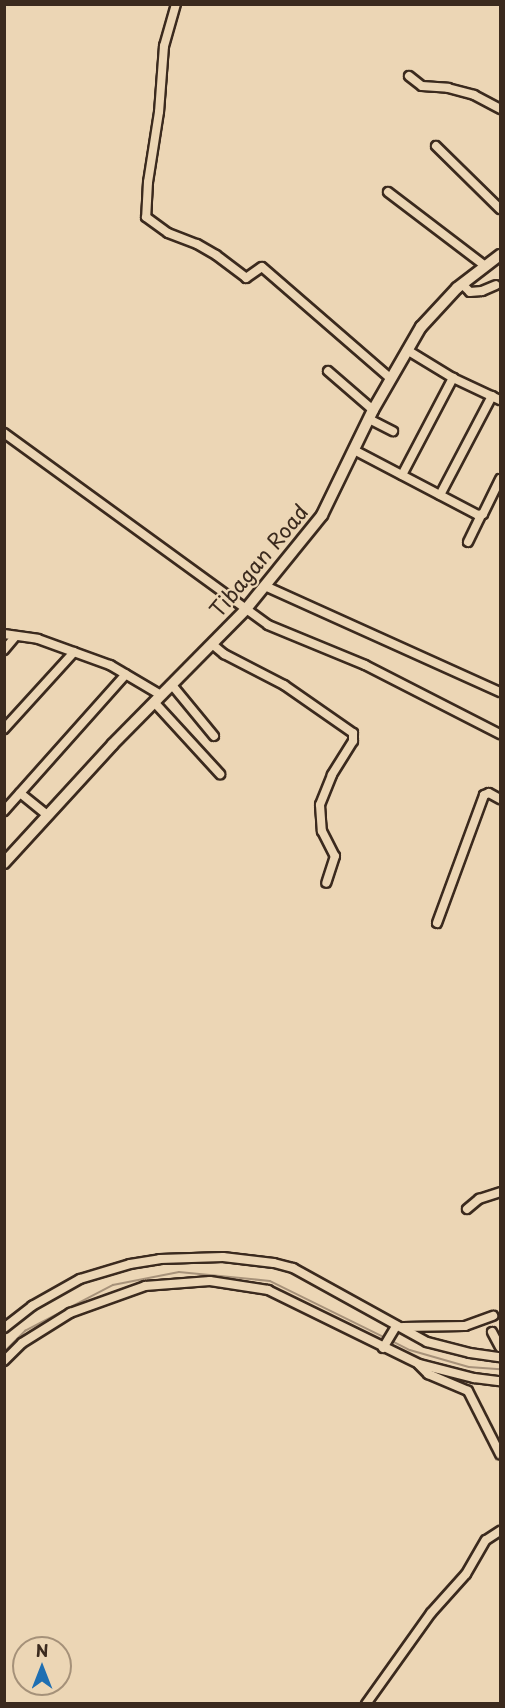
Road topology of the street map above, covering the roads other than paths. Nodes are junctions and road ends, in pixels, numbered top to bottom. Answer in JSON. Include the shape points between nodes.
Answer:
{"nodes":[{"id":1,"x":176,"y":4,"type":"edge"},
{"id":2,"x":409,"y":76,"type":"dead end"},
{"id":3,"x":501,"y":109,"type":"edge"},
{"id":4,"x":436,"y":147,"type":"dead end"},
{"id":5,"x":388,"y":192,"type":"dead end"},
{"id":6,"x":501,"y":209,"type":"edge"},
{"id":7,"x":501,"y":255,"type":"edge"},
{"id":8,"x":485,"y":266,"type":"junction"},
{"id":9,"x":462,"y":284,"type":"junction"},
{"id":10,"x":496,"y":285,"type":"dead end"},
{"id":11,"x":406,"y":350,"type":"junction"},
{"id":12,"x":328,"y":371,"type":"dead end"},
{"id":13,"x":390,"y":378,"type":"junction"},
{"id":14,"x":453,"y":378,"type":"junction"},
{"id":15,"x":496,"y":398,"type":"edge"},
{"id":16,"x":371,"y":415,"type":"junction"},
{"id":17,"x":393,"y":430,"type":"dead end"},
{"id":18,"x":4,"y":433,"type":"edge"},
{"id":19,"x":354,"y":450,"type":"junction"},
{"id":20,"x":402,"y":475,"type":"junction"},
{"id":21,"x":501,"y":479,"type":"edge"},
{"id":22,"x":498,"y":489,"type":"edge"},
{"id":23,"x":440,"y":495,"type":"junction"},
{"id":24,"x":481,"y":515,"type":"junction"},
{"id":25,"x":468,"y":542,"type":"dead end"},
{"id":26,"x":264,"y":586,"type":"junction"},
{"id":27,"x":246,"y":609,"type":"junction"},
{"id":28,"x":4,"y":634,"type":"edge"},
{"id":29,"x":15,"y":637,"type":"junction"},
{"id":30,"x":212,"y":644,"type":"junction"},
{"id":31,"x":4,"y":650,"type":"edge"},
{"id":32,"x":74,"y":652,"type":"junction"},
{"id":33,"x":126,"y":674,"type":"junction"},
{"id":34,"x":172,"y":685,"type":"junction"},
{"id":35,"x":501,"y":692,"type":"edge"},
{"id":36,"x":157,"y":699,"type":"junction"},
{"id":37,"x":4,"y":729,"type":"edge"},
{"id":38,"x":501,"y":734,"type":"edge"},
{"id":39,"x":214,"y":736,"type":"dead end"},
{"id":40,"x":220,"y":774,"type":"dead end"},
{"id":41,"x":20,"y":793,"type":"junction"},
{"id":42,"x":501,"y":799,"type":"edge"},
{"id":43,"x":4,"y":811,"type":"edge"},
{"id":44,"x":48,"y":816,"type":"junction"},
{"id":45,"x":5,"y":862,"type":"edge"},
{"id":46,"x":326,"y":883,"type":"dead end"},
{"id":47,"x":437,"y":923,"type":"dead end"},
{"id":48,"x":501,"y":1192,"type":"edge"},
{"id":49,"x":467,"y":1209,"type":"dead end"},
{"id":50,"x":493,"y":1316,"type":"dead end"},
{"id":51,"x":4,"y":1328,"type":"edge"},
{"id":52,"x":396,"y":1328,"type":"junction"},
{"id":53,"x":492,"y":1332,"type":"dead end"},
{"id":54,"x":384,"y":1346,"type":"junction"},
{"id":55,"x":501,"y":1347,"type":"edge"},
{"id":56,"x":501,"y":1357,"type":"edge"},
{"id":57,"x":4,"y":1361,"type":"edge"},
{"id":58,"x":419,"y":1364,"type":"junction"},
{"id":59,"x":501,"y":1381,"type":"edge"},
{"id":60,"x":501,"y":1454,"type":"edge"},
{"id":61,"x":501,"y":1531,"type":"edge"},
{"id":62,"x":366,"y":1704,"type":"edge"}],
"edges":[{"from":1,"to":13,"type":"street","via":[[164,46],[146,217],[168,233],[211,252],[246,278],[262,267]]},
{"from":2,"to":3,"type":"street","via":[[422,86],[474,95]]},
{"from":4,"to":6,"type":"street"},
{"from":5,"to":8,"type":"street"},
{"from":7,"to":8,"type":"main road","name":"Tibagan Road"},
{"from":8,"to":9,"type":"main road","name":"Tibagan Road"},
{"from":9,"to":10,"type":"street","via":[[470,292]]},
{"from":9,"to":11,"type":"main road","name":"Tibagan Road","via":[[421,327]]},
{"from":11,"to":13,"type":"main road","name":"Tibagan Road"},
{"from":11,"to":14,"type":"street"},
{"from":12,"to":16,"type":"street"},
{"from":13,"to":16,"type":"main road","name":"Tibagan Road"},
{"from":14,"to":15,"type":"street"},
{"from":14,"to":20,"type":"street"},
{"from":15,"to":23,"type":"street"},
{"from":16,"to":17,"type":"street"},
{"from":16,"to":19,"type":"main road","name":"Tibagan Road"},
{"from":18,"to":27,"type":"street"},
{"from":19,"to":20,"type":"street"},
{"from":19,"to":26,"type":"main road","name":"Tibagan Road","via":[[323,513]]},
{"from":20,"to":23,"type":"street"},
{"from":21,"to":22,"type":"street"},
{"from":22,"to":24,"type":"street"},
{"from":23,"to":24,"type":"street"},
{"from":24,"to":25,"type":"street"},
{"from":26,"to":27,"type":"main road","name":"Tibagan Road"},
{"from":26,"to":35,"type":"street"},
{"from":27,"to":30,"type":"main road","name":"Tibagan Road"},
{"from":27,"to":38,"type":"street","via":[[278,630],[364,665]]},
{"from":28,"to":29,"type":"street"},
{"from":29,"to":31,"type":"street"},
{"from":29,"to":32,"type":"street","via":[[38,639]]},
{"from":30,"to":34,"type":"main road","name":"Tibagan Road"},
{"from":30,"to":46,"type":"street","via":[[284,685],[353,733],[353,741],[332,775],[320,805],[322,831],[335,856]]},
{"from":32,"to":33,"type":"street"},
{"from":32,"to":37,"type":"street"},
{"from":33,"to":36,"type":"street"},
{"from":33,"to":41,"type":"street"},
{"from":34,"to":36,"type":"main road","name":"Tibagan Road"},
{"from":34,"to":39,"type":"street"},
{"from":36,"to":40,"type":"street"},
{"from":36,"to":44,"type":"main road","name":"Tibagan Road"},
{"from":41,"to":43,"type":"street"},
{"from":41,"to":44,"type":"street"},
{"from":42,"to":47,"type":"street","via":[[489,793],[484,795]]},
{"from":44,"to":45,"type":"main road","name":"Tibagan Road"},
{"from":48,"to":49,"type":"street","via":[[479,1199]]},
{"from":50,"to":52,"type":"street","via":[[465,1326]]},
{"from":51,"to":52,"type":"street","via":[[32,1306],[80,1279],[130,1264],[201,1257],[293,1268]]},
{"from":52,"to":54,"type":"street"},
{"from":52,"to":56,"type":"street","via":[[427,1342]]},
{"from":53,"to":55,"type":"street"},
{"from":54,"to":57,"type":"street","via":[[268,1290],[244,1284],[182,1281],[145,1286],[70,1313],[22,1343]]},
{"from":54,"to":58,"type":"street"},
{"from":58,"to":59,"type":"street"},
{"from":58,"to":60,"type":"street","via":[[428,1374],[468,1391]]},
{"from":61,"to":62,"type":"street","via":[[486,1540],[466,1574],[431,1613]]}]}
